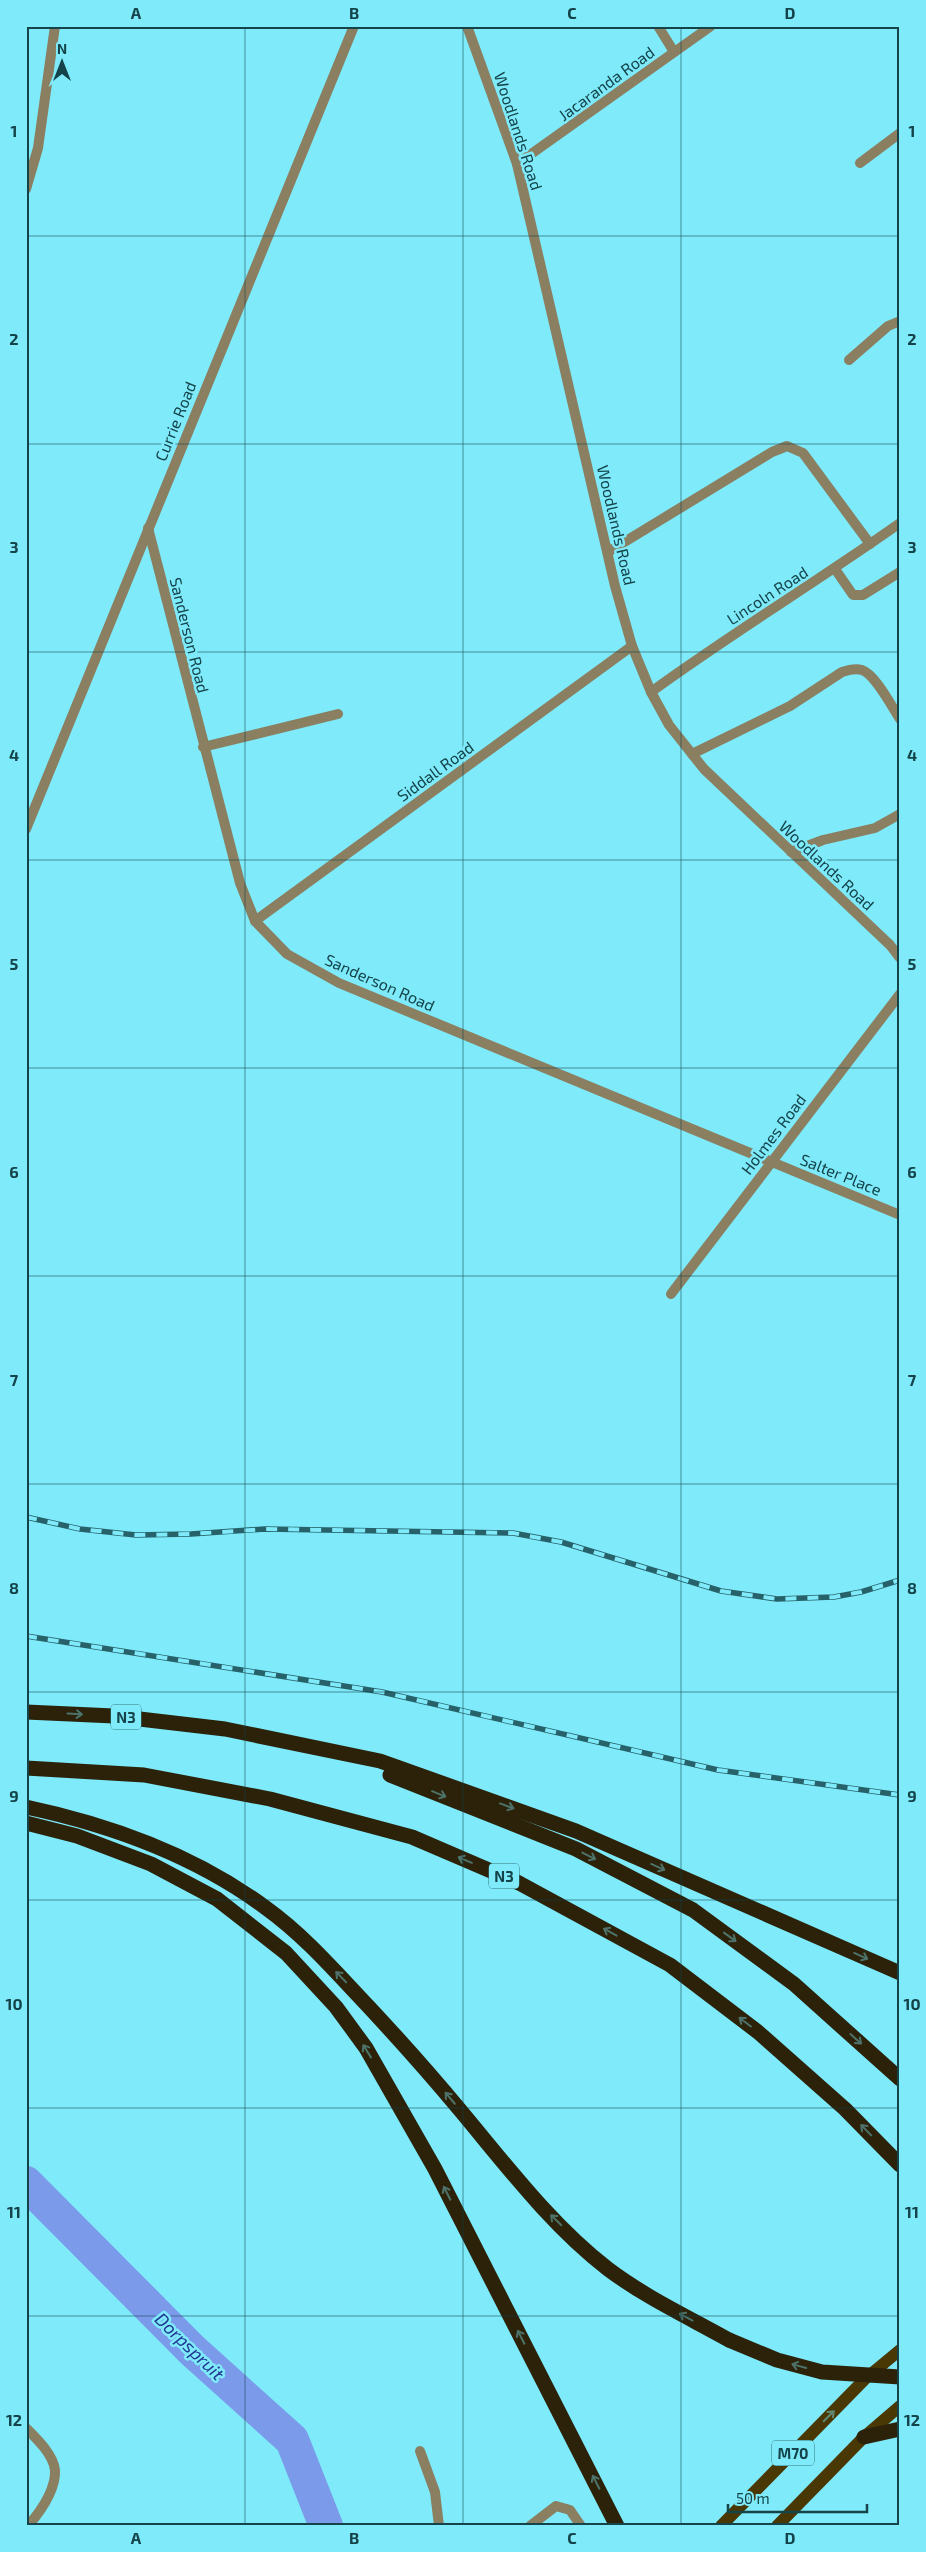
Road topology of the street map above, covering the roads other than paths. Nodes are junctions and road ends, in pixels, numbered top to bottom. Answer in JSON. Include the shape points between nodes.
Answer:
{"nodes":[{"id":1,"x":54,"y":26,"type":"edge"},
{"id":2,"x":354,"y":26,"type":"edge"},
{"id":3,"x":467,"y":26,"type":"edge"},
{"id":4,"x":658,"y":26,"type":"edge"},
{"id":5,"x":711,"y":26,"type":"edge"},
{"id":6,"x":674,"y":52,"type":"junction"},
{"id":7,"x":900,"y":133,"type":"edge"},
{"id":8,"x":860,"y":163,"type":"dead end"},
{"id":9,"x":517,"y":164,"type":"junction"},
{"id":10,"x":26,"y":189,"type":"edge"},
{"id":11,"x":900,"y":321,"type":"edge"},
{"id":12,"x":848,"y":360,"type":"dead end"},
{"id":13,"x":900,"y":523,"type":"edge"},
{"id":14,"x":148,"y":528,"type":"junction"},
{"id":15,"x":870,"y":544,"type":"junction"},
{"id":16,"x":608,"y":552,"type":"junction"},
{"id":17,"x":835,"y":569,"type":"junction"},
{"id":18,"x":900,"y":572,"type":"edge"},
{"id":19,"x":632,"y":646,"type":"junction"},
{"id":20,"x":651,"y":692,"type":"junction"},
{"id":21,"x":338,"y":714,"type":"dead end"},
{"id":22,"x":900,"y":719,"type":"edge"},
{"id":23,"x":203,"y":747,"type":"junction"},
{"id":24,"x":692,"y":754,"type":"junction"},
{"id":25,"x":900,"y":814,"type":"edge"},
{"id":26,"x":26,"y":829,"type":"edge"},
{"id":27,"x":791,"y":852,"type":"junction"},
{"id":28,"x":255,"y":920,"type":"junction"},
{"id":29,"x":900,"y":958,"type":"edge"},
{"id":30,"x":900,"y":994,"type":"edge"},
{"id":31,"x":770,"y":1162,"type":"junction"},
{"id":32,"x":900,"y":1215,"type":"edge"},
{"id":33,"x":671,"y":1294,"type":"dead end"},
{"id":34,"x":26,"y":1712,"type":"edge"},
{"id":35,"x":225,"y":1729,"type":"junction"},
{"id":36,"x":26,"y":1768,"type":"edge"},
{"id":37,"x":26,"y":1807,"type":"edge"},
{"id":38,"x":26,"y":1823,"type":"edge"},
{"id":39,"x":900,"y":1974,"type":"edge"},
{"id":40,"x":900,"y":2079,"type":"edge"},
{"id":41,"x":900,"y":2165,"type":"edge"},
{"id":42,"x":900,"y":2350,"type":"edge"},
{"id":43,"x":900,"y":2377,"type":"edge"},
{"id":44,"x":900,"y":2406,"type":"edge"},
{"id":45,"x":26,"y":2428,"type":"edge"},
{"id":46,"x":900,"y":2429,"type":"edge"},
{"id":47,"x":864,"y":2436,"type":"junction"},
{"id":48,"x":420,"y":2451,"type":"dead end"},
{"id":49,"x":28,"y":2526,"type":"edge"},
{"id":50,"x":439,"y":2526,"type":"edge"},
{"id":51,"x":530,"y":2526,"type":"edge"},
{"id":52,"x":581,"y":2526,"type":"edge"},
{"id":53,"x":617,"y":2526,"type":"edge"},
{"id":54,"x":721,"y":2526,"type":"edge"},
{"id":55,"x":777,"y":2526,"type":"edge"}],
"edges":[{"from":1,"to":10,"type":"street","via":[[38,148]]},
{"from":2,"to":14,"type":"street","name":"Currie Road"},
{"from":3,"to":9,"type":"street","name":"Woodlands Road"},
{"from":4,"to":6,"type":"street"},
{"from":5,"to":6,"type":"street","name":"Jacaranda Road"},
{"from":6,"to":9,"type":"street","name":"Jacaranda Road"},
{"from":7,"to":8,"type":"street"},
{"from":9,"to":16,"type":"street","name":"Woodlands Road"},
{"from":11,"to":12,"type":"street","via":[[888,326]]},
{"from":13,"to":15,"type":"street","name":"Lincoln Road"},
{"from":14,"to":23,"type":"street","name":"Sanderson Road"},
{"from":14,"to":26,"type":"street","name":"Currie Road"},
{"from":15,"to":16,"type":"street","via":[[803,453],[787,446]]},
{"from":15,"to":17,"type":"street","name":"Lincoln Road"},
{"from":16,"to":19,"type":"street","name":"Woodlands Road"},
{"from":17,"to":18,"type":"street","via":[[853,595],[863,595]]},
{"from":17,"to":20,"type":"street","name":"Lincoln Road"},
{"from":19,"to":20,"type":"street","name":"Woodlands Road"},
{"from":19,"to":28,"type":"street","name":"Siddall Road"},
{"from":20,"to":24,"type":"street","name":"Woodlands Road","via":[[669,725]]},
{"from":21,"to":23,"type":"street"},
{"from":22,"to":24,"type":"street","via":[[870,675],[861,669],[852,669],[842,672],[790,706]]},
{"from":23,"to":28,"type":"street","name":"Sanderson Road","via":[[240,883]]},
{"from":24,"to":27,"type":"street","name":"Woodlands Road"},
{"from":25,"to":27,"type":"street","via":[[875,828],[823,840]]},
{"from":27,"to":29,"type":"street","name":"Woodlands Road"},
{"from":28,"to":31,"type":"street","name":"Sanderson Road","via":[[287,954],[339,983]]},
{"from":30,"to":31,"type":"street","name":"Holmes Road"},
{"from":31,"to":32,"type":"street","name":"Salter Place"},
{"from":31,"to":33,"type":"street","name":"Holmes Road"},
{"from":34,"to":35,"type":"highway","number":"N3","one_way":true,"via":[[114,1716]]},
{"from":35,"to":39,"type":"highway","one_way":true,"via":[[380,1761],[576,1831]]},
{"from":35,"to":40,"type":"highway","number":"N3","one_way":true,"via":[[379,1770],[576,1849],[693,1910],[794,1984]]},
{"from":41,"to":36,"type":"highway","number":"N3","one_way":true,"via":[[845,2109],[766,2039],[670,1965],[519,1883],[412,1837],[270,1799],[144,1775]]},
{"from":43,"to":37,"type":"highway","one_way":true,"bridge":true,"via":[[822,2372],[777,2360],[729,2340],[644,2294],[607,2268],[571,2234],[508,2167],[399,2039],[310,1945],[266,1908],[217,1876],[140,1839],[80,1818]]},
{"from":53,"to":38,"type":"highway","one_way":true,"via":[[435,2169],[366,2048],[336,2007],[286,1953],[217,1899],[151,1864],[77,1836]]},
{"from":54,"to":42,"type":"main road","number":"M70","one_way":true,"via":[[866,2379]]},
{"from":44,"to":47,"type":"main road","number":"M70"},
{"from":45,"to":49,"type":"street","via":[[50,2457],[55,2470],[50,2495]]},
{"from":46,"to":47,"type":"highway"},
{"from":47,"to":55,"type":"main road","number":"M70"},
{"from":48,"to":50,"type":"street","via":[[435,2492]]},
{"from":51,"to":52,"type":"street","via":[[556,2506],[570,2510]]}]}
